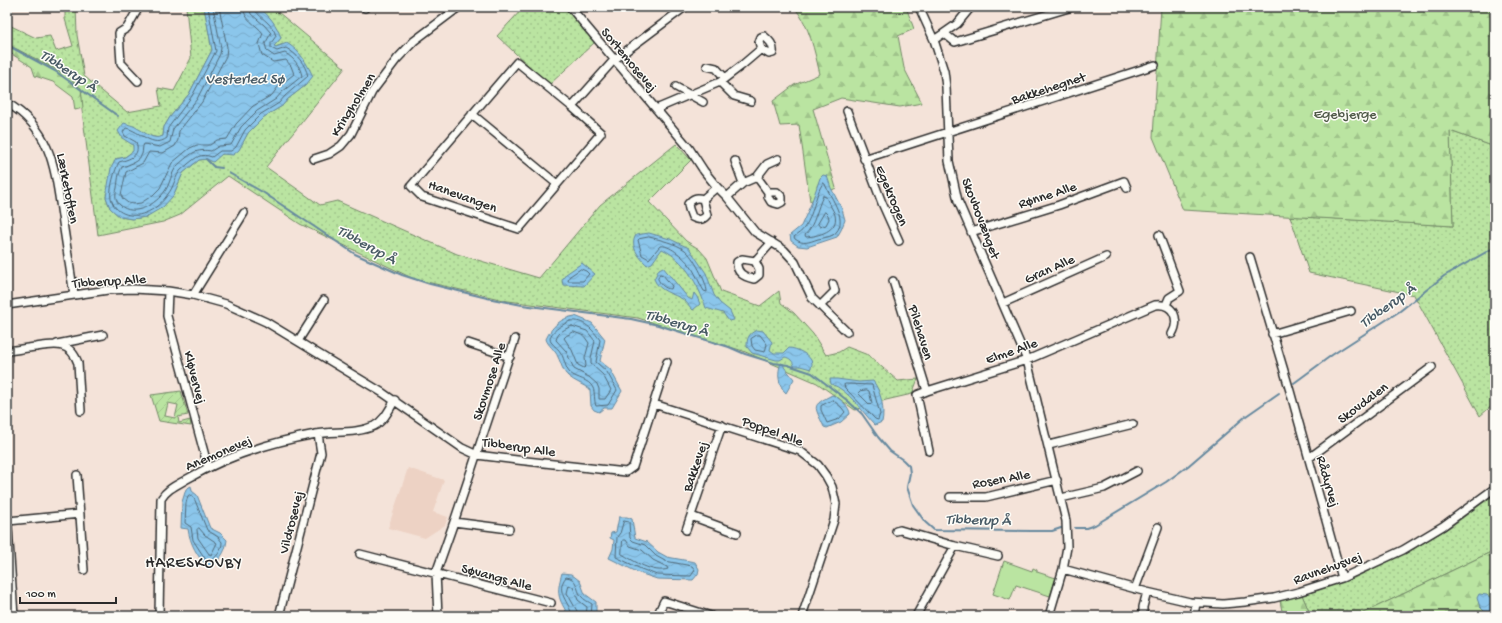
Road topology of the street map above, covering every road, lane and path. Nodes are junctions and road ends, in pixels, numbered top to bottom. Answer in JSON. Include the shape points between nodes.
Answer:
{"nodes":[{"id":1,"x":139,"y":7,"type":"edge"},
{"id":2,"x":459,"y":7,"type":"edge"},
{"id":3,"x":570,"y":7,"type":"edge"},
{"id":4,"x":685,"y":7,"type":"edge"},
{"id":5,"x":919,"y":7,"type":"edge"},
{"id":6,"x":971,"y":7,"type":"edge"},
{"id":7,"x":1072,"y":7,"type":"edge"},
{"id":8,"x":945,"y":34,"type":"junction"},
{"id":9,"x":934,"y":40,"type":"junction"},
{"id":10,"x":761,"y":49,"type":"dead end"},
{"id":11,"x":614,"y":60,"type":"junction"},
{"id":12,"x":707,"y":66,"type":"dead end"},
{"id":13,"x":1155,"y":66,"type":"dead end"},
{"id":14,"x":722,"y":80,"type":"junction"},
{"id":15,"x":138,"y":81,"type":"dead end"},
{"id":16,"x":676,"y":86,"type":"dead end"},
{"id":17,"x":689,"y":94,"type":"junction"},
{"id":18,"x":752,"y":101,"type":"dead end"},
{"id":19,"x":703,"y":102,"type":"dead end"},
{"id":20,"x":7,"y":103,"type":"edge"},
{"id":21,"x":572,"y":107,"type":"junction"},
{"id":22,"x":656,"y":109,"type":"junction"},
{"id":23,"x":847,"y":111,"type":"dead end"},
{"id":24,"x":472,"y":114,"type":"junction"},
{"id":25,"x":948,"y":132,"type":"junction"},
{"id":26,"x":314,"y":159,"type":"dead end"},
{"id":27,"x":778,"y":159,"type":"dead end"},
{"id":28,"x":864,"y":159,"type":"junction"},
{"id":29,"x":735,"y":161,"type":"dead end"},
{"id":30,"x":757,"y":177,"type":"junction"},
{"id":31,"x":742,"y":183,"type":"junction"},
{"id":32,"x":557,"y":184,"type":"junction"},
{"id":33,"x":717,"y":187,"type":"junction"},
{"id":34,"x":1127,"y":188,"type":"dead end"},
{"id":35,"x":768,"y":192,"type":"dead end"},
{"id":36,"x":728,"y":197,"type":"junction"},
{"id":37,"x":703,"y":199,"type":"dead end"},
{"id":38,"x":244,"y":213,"type":"dead end"},
{"id":39,"x":971,"y":232,"type":"junction"},
{"id":40,"x":1159,"y":235,"type":"dead end"},
{"id":41,"x":899,"y":241,"type":"dead end"},
{"id":42,"x":772,"y":242,"type":"junction"},
{"id":43,"x":1106,"y":257,"type":"dead end"},
{"id":44,"x":1250,"y":257,"type":"dead end"},
{"id":45,"x":755,"y":261,"type":"dead end"},
{"id":46,"x":893,"y":281,"type":"dead end"},
{"id":47,"x":833,"y":284,"type":"dead end"},
{"id":48,"x":168,"y":291,"type":"junction"},
{"id":49,"x":74,"y":295,"type":"junction"},
{"id":50,"x":193,"y":295,"type":"junction"},
{"id":51,"x":324,"y":300,"type":"dead end"},
{"id":52,"x":1002,"y":302,"type":"junction"},
{"id":53,"x":7,"y":305,"type":"edge"},
{"id":54,"x":1166,"y":305,"type":"junction"},
{"id":55,"x":820,"y":306,"type":"junction"},
{"id":56,"x":1351,"y":311,"type":"dead end"},
{"id":57,"x":847,"y":332,"type":"dead end"},
{"id":58,"x":1172,"y":334,"type":"dead end"},
{"id":59,"x":1272,"y":334,"type":"junction"},
{"id":60,"x":103,"y":335,"type":"dead end"},
{"id":61,"x":515,"y":339,"type":"dead end"},
{"id":62,"x":298,"y":341,"type":"junction"},
{"id":63,"x":468,"y":343,"type":"dead end"},
{"id":64,"x":57,"y":344,"type":"junction"},
{"id":65,"x":7,"y":351,"type":"edge"},
{"id":66,"x":510,"y":357,"type":"junction"},
{"id":67,"x":1027,"y":360,"type":"junction"},
{"id":68,"x":667,"y":362,"type":"dead end"},
{"id":69,"x":1432,"y":367,"type":"dead end"},
{"id":70,"x":927,"y":391,"type":"junction"},
{"id":71,"x":395,"y":400,"type":"junction"},
{"id":72,"x":654,"y":404,"type":"junction"},
{"id":73,"x":81,"y":411,"type":"dead end"},
{"id":74,"x":1133,"y":424,"type":"dead end"},
{"id":75,"x":722,"y":425,"type":"junction"},
{"id":76,"x":318,"y":434,"type":"junction"},
{"id":77,"x":1048,"y":445,"type":"junction"},
{"id":78,"x":929,"y":451,"type":"dead end"},
{"id":79,"x":477,"y":455,"type":"junction"},
{"id":80,"x":1309,"y":458,"type":"junction"},
{"id":81,"x":208,"y":467,"type":"junction"},
{"id":82,"x":1136,"y":471,"type":"dead end"},
{"id":83,"x":77,"y":475,"type":"dead end"},
{"id":84,"x":1057,"y":480,"type":"junction"},
{"id":85,"x":1495,"y":488,"type":"edge"},
{"id":86,"x":950,"y":497,"type":"dead end"},
{"id":87,"x":1062,"y":498,"type":"junction"},
{"id":88,"x":7,"y":513,"type":"edge"},
{"id":89,"x":80,"y":514,"type":"junction"},
{"id":90,"x":691,"y":516,"type":"junction"},
{"id":91,"x":8,"y":521,"type":"edge"},
{"id":92,"x":454,"y":522,"type":"junction"},
{"id":93,"x":1158,"y":527,"type":"dead end"},
{"id":94,"x":509,"y":529,"type":"dead end"},
{"id":95,"x":686,"y":530,"type":"dead end"},
{"id":96,"x":896,"y":531,"type":"dead end"},
{"id":97,"x":737,"y":533,"type":"dead end"},
{"id":98,"x":955,"y":546,"type":"junction"},
{"id":99,"x":360,"y":554,"type":"dead end"},
{"id":100,"x":998,"y":556,"type":"dead end"},
{"id":101,"x":1063,"y":569,"type":"junction"},
{"id":102,"x":84,"y":570,"type":"dead end"},
{"id":103,"x":436,"y":573,"type":"junction"},
{"id":104,"x":1342,"y":578,"type":"junction"},
{"id":105,"x":1135,"y":589,"type":"junction"},
{"id":106,"x":1147,"y":592,"type":"junction"},
{"id":107,"x":552,"y":603,"type":"dead end"},
{"id":108,"x":1196,"y":603,"type":"junction"},
{"id":109,"x":14,"y":616,"type":"edge"},
{"id":110,"x":159,"y":616,"type":"edge"},
{"id":111,"x":279,"y":616,"type":"edge"},
{"id":112,"x":438,"y":616,"type":"edge"},
{"id":113,"x":657,"y":616,"type":"edge"},
{"id":114,"x":711,"y":616,"type":"edge"},
{"id":115,"x":802,"y":616,"type":"edge"},
{"id":116,"x":916,"y":616,"type":"edge"},
{"id":117,"x":1048,"y":616,"type":"edge"},
{"id":118,"x":1143,"y":616,"type":"edge"},
{"id":119,"x":1194,"y":616,"type":"edge"}],
"edges":[{"from":1,"to":15,"type":"street","via":[[127,28],[119,33],[122,63]]},
{"from":2,"to":26,"type":"street","name":"Kringholmen","via":[[414,41],[397,59],[372,92],[351,134],[341,146],[329,154]]},
{"from":3,"to":11,"type":"street","name":"Sortemosevej"},
{"from":4,"to":11,"type":"street"},
{"from":5,"to":9,"type":"street","name":"Skovbovænget"},
{"from":6,"to":8,"type":"street"},
{"from":7,"to":8,"type":"street","via":[[955,42]]},
{"from":8,"to":9,"type":"street"},
{"from":9,"to":25,"type":"street","name":"Skovbovænget","via":[[946,87]]},
{"from":10,"to":14,"type":"street","name":"Sortemosevej"},
{"from":11,"to":21,"type":"street"},
{"from":11,"to":22,"type":"street","name":"Sortemosevej"},
{"from":12,"to":14,"type":"street","via":[[716,68]]},
{"from":13,"to":25,"type":"street","name":"Bakkehegnet"},
{"from":14,"to":17,"type":"street","name":"Sortemosevej"},
{"from":14,"to":18,"type":"street","via":[[734,96]]},
{"from":16,"to":17,"type":"street","name":"Sortemosevej"},
{"from":17,"to":19,"type":"street","name":"Sortemosevej"},
{"from":17,"to":22,"type":"street","name":"Sortemosevej"},
{"from":20,"to":49,"type":"street","name":"Lærketoften","via":[[34,125],[52,159]]},
{"from":21,"to":24,"type":"street","name":"Hanevangen","via":[[517,62]]},
{"from":21,"to":32,"type":"street","name":"Hanevangen","via":[[601,133]]},
{"from":22,"to":33,"type":"street","name":"Sortemosevej"},
{"from":23,"to":28,"type":"street","name":"Egekrogen"},
{"from":24,"to":32,"type":"street"},
{"from":24,"to":32,"type":"street","name":"Hanevangen","via":[[411,186],[422,197],[519,229]]},
{"from":25,"to":28,"type":"street","name":"Egekrogen"},
{"from":25,"to":39,"type":"street","name":"Skovbovænget","via":[[953,180],[958,201]]},
{"from":27,"to":30,"type":"street","via":[[767,164]]},
{"from":28,"to":41,"type":"street","name":"Egekrogen"},
{"from":29,"to":31,"type":"street"},
{"from":30,"to":31,"type":"street"},
{"from":30,"to":35,"type":"street"},
{"from":31,"to":36,"type":"street"},
{"from":33,"to":36,"type":"street","name":"Sortemosevej"},
{"from":33,"to":37,"type":"street"},
{"from":34,"to":39,"type":"street","name":"Rønne Alle","via":[[1124,181],[1059,205]]},
{"from":36,"to":42,"type":"street","name":"Sortemosevej","via":[[755,232]]},
{"from":38,"to":50,"type":"street"},
{"from":39,"to":52,"type":"street","name":"Skovbovænget"},
{"from":40,"to":54,"type":"street","via":[[1180,291],[1169,298]]},
{"from":42,"to":45,"type":"street"},
{"from":42,"to":55,"type":"street","name":"Sortemosevej","via":[[784,250],[794,262],[812,298]]},
{"from":43,"to":52,"type":"street","name":"Gran Alle"},
{"from":44,"to":59,"type":"street","name":"Rådyrvej"},
{"from":46,"to":70,"type":"street","name":"Pilehaven"},
{"from":47,"to":55,"type":"street","via":[[835,291]]},
{"from":48,"to":49,"type":"street","name":"Tibberup Alle","via":[[129,289]]},
{"from":48,"to":50,"type":"street","name":"Tibberup Alle"},
{"from":48,"to":81,"type":"street","name":"Kløvervej","via":[[167,316]]},
{"from":49,"to":53,"type":"street","name":"Tibberup Alle"},
{"from":50,"to":62,"type":"street","name":"Tibberup Alle","via":[[226,304]]},
{"from":51,"to":62,"type":"street"},
{"from":52,"to":67,"type":"street","name":"Skovbovænget"},
{"from":54,"to":58,"type":"street","via":[[1175,316]]},
{"from":54,"to":67,"type":"street","name":"Elme Alle","via":[[1155,305]]},
{"from":55,"to":57,"type":"street","name":"Sortemosevej"},
{"from":56,"to":59,"type":"street"},
{"from":59,"to":80,"type":"street","name":"Rådyrvej"},
{"from":60,"to":64,"type":"street"},
{"from":61,"to":66,"type":"street","name":"Skovmose Alle"},
{"from":62,"to":71,"type":"street","name":"Tibberup Alle"},
{"from":63,"to":66,"type":"street"},
{"from":64,"to":65,"type":"street"},
{"from":64,"to":73,"type":"street","via":[[70,351],[78,363]]},
{"from":66,"to":79,"type":"street","name":"Skovmose Alle"},
{"from":67,"to":70,"type":"street","name":"Elme Alle"},
{"from":67,"to":77,"type":"street","name":"Skovbovænget"},
{"from":68,"to":72,"type":"street","name":"Tibberup Alle"},
{"from":69,"to":80,"type":"street","name":"Skovdalen"},
{"from":70,"to":78,"type":"street","via":[[917,395]]},
{"from":71,"to":76,"type":"street","name":"Anemonevej","via":[[382,420],[374,426],[361,430]]},
{"from":71,"to":79,"type":"street","name":"Tibberup Alle","via":[[462,448]]},
{"from":72,"to":75,"type":"street","name":"Poppel Alle"},
{"from":72,"to":79,"type":"street","name":"Tibberup Alle","via":[[633,467],[626,472]]},
{"from":74,"to":77,"type":"street"},
{"from":75,"to":90,"type":"street","name":"Bakkevej"},
{"from":75,"to":115,"type":"street","name":"Poppel Alle","via":[[800,451],[818,465],[832,487],[836,504],[834,520]]},
{"from":76,"to":81,"type":"street","name":"Anemonevej","via":[[273,444]]},
{"from":76,"to":111,"type":"street","name":"Vildrosevej","via":[[321,453]]},
{"from":77,"to":84,"type":"street","name":"Skovbovænget"},
{"from":79,"to":92,"type":"street","name":"Skovmose Alle"},
{"from":80,"to":104,"type":"street","name":"Rådyrvej"},
{"from":81,"to":110,"type":"street","name":"Anemonevej","via":[[165,492],[161,499]]},
{"from":82,"to":87,"type":"street","via":[[1104,488]]},
{"from":83,"to":89,"type":"street"},
{"from":84,"to":86,"type":"street","name":"Rosen Alle","via":[[986,497]]},
{"from":84,"to":87,"type":"street","name":"Skovbovænget"},
{"from":85,"to":104,"type":"street","name":"Ravnehusvej","via":[[1443,526],[1403,550]]},
{"from":87,"to":101,"type":"street","name":"Skovbovænget","via":[[1067,547]]},
{"from":88,"to":91,"type":"street"},
{"from":89,"to":91,"type":"street"},
{"from":89,"to":102,"type":"street"},
{"from":90,"to":95,"type":"street","name":"Bakkevej"},
{"from":90,"to":97,"type":"street"},
{"from":91,"to":109,"type":"street"},
{"from":92,"to":94,"type":"street"},
{"from":92,"to":103,"type":"street","name":"Skovmose Alle"},
{"from":93,"to":105,"type":"street"},
{"from":96,"to":98,"type":"street"},
{"from":98,"to":100,"type":"street"},
{"from":98,"to":116,"type":"street"},
{"from":99,"to":103,"type":"street","name":"Søvangs Alle"},
{"from":101,"to":105,"type":"street","name":"Ravnehusvej"},
{"from":101,"to":117,"type":"street","name":"Skovbovænget"},
{"from":103,"to":107,"type":"street","name":"Søvangs Alle"},
{"from":103,"to":112,"type":"street","name":"Skovmose Alle"},
{"from":104,"to":108,"type":"street","name":"Ravnehusvej","via":[[1274,598],[1222,604]]},
{"from":105,"to":106,"type":"street","name":"Ravnehusvej"},
{"from":106,"to":108,"type":"street","name":"Ravnehusvej"},
{"from":106,"to":118,"type":"street"},
{"from":108,"to":119,"type":"street"},
{"from":113,"to":114,"type":"street","via":[[664,601]]}]}
